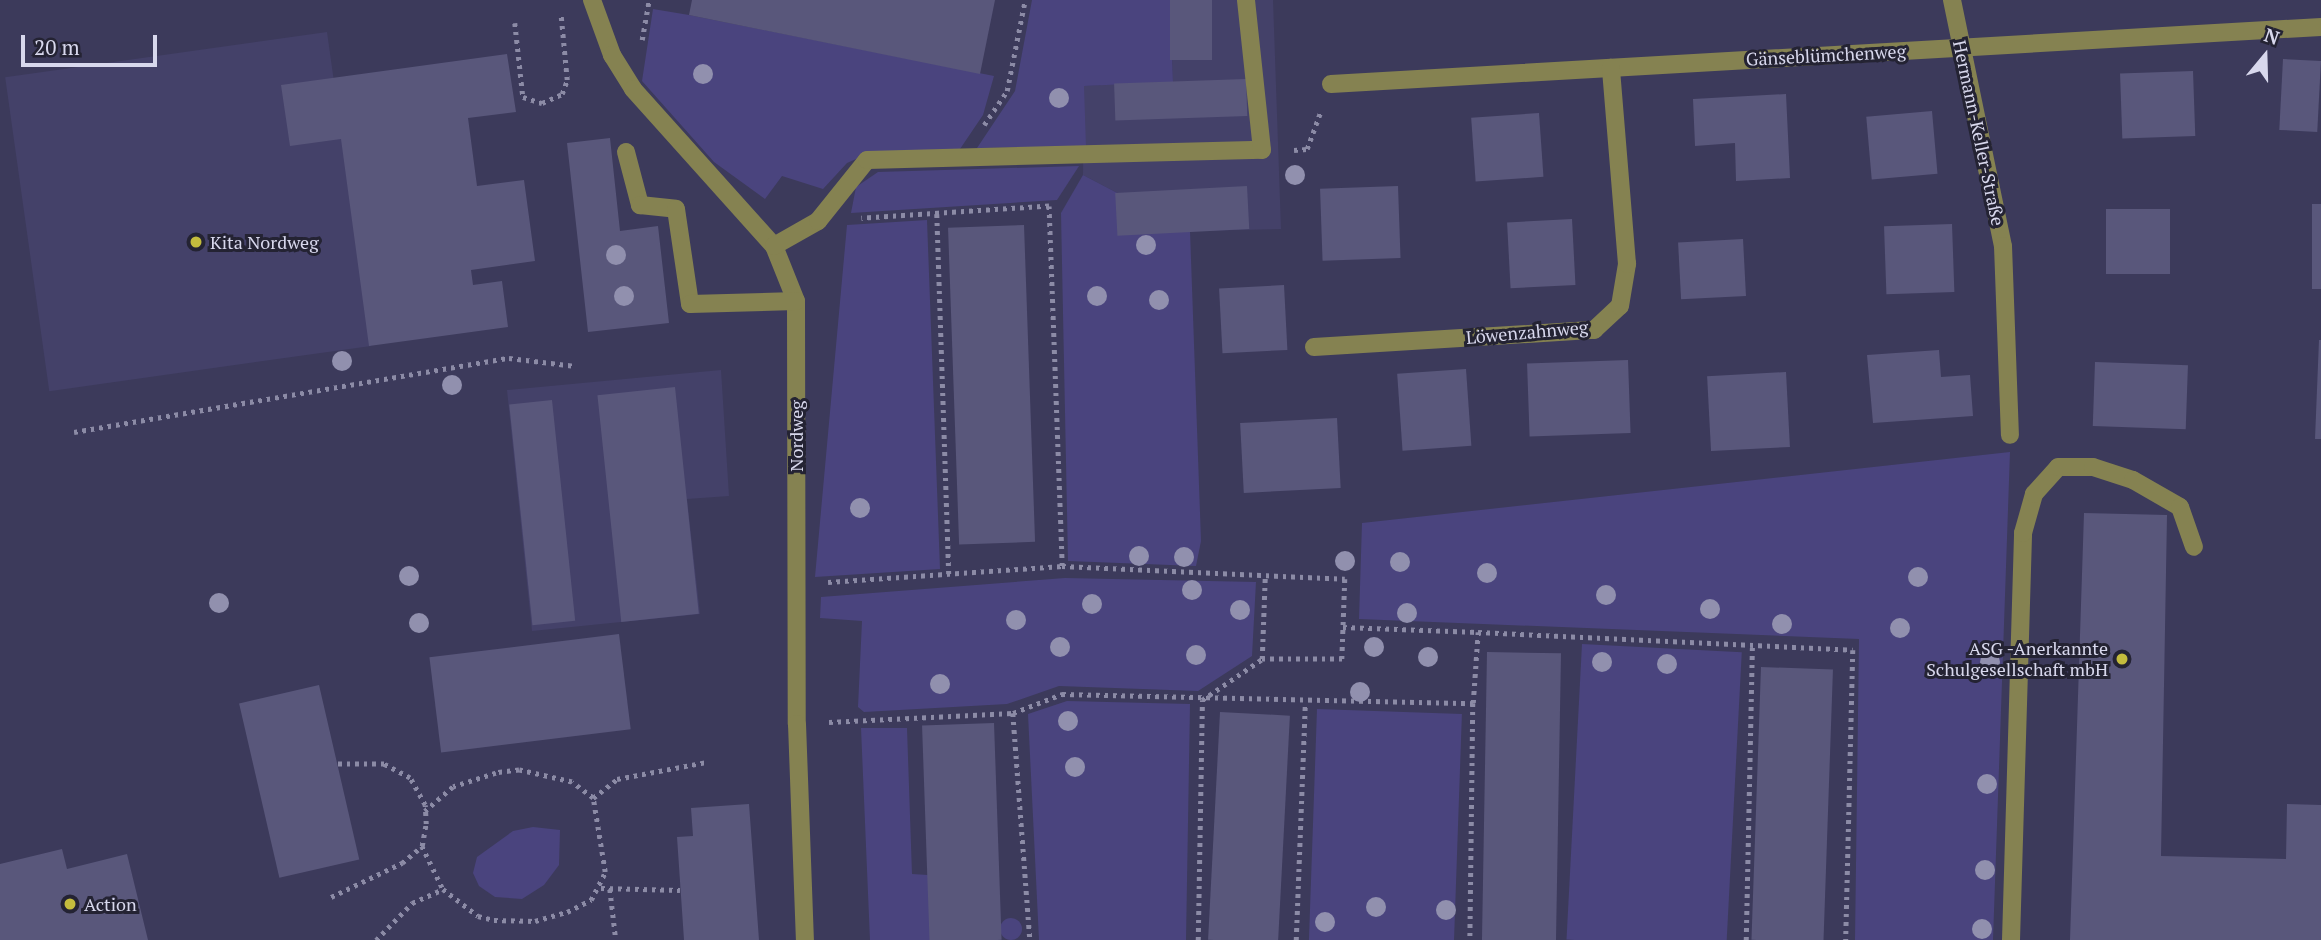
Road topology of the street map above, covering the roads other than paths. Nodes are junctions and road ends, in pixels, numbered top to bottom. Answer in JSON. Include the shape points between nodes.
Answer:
{"nodes":[{"id":1,"x":592,"y":0,"type":"edge"},
{"id":2,"x":1246,"y":0,"type":"edge"},
{"id":3,"x":1952,"y":0,"type":"edge"},
{"id":4,"x":2321,"y":27,"type":"edge"},
{"id":5,"x":1958,"y":48,"type":"junction"},
{"id":6,"x":1611,"y":68,"type":"junction"},
{"id":7,"x":1331,"y":84,"type":"road end"},
{"id":8,"x":626,"y":152,"type":"dead end"},
{"id":9,"x":774,"y":246,"type":"junction"},
{"id":10,"x":796,"y":301,"type":"junction"},
{"id":11,"x":1314,"y":347,"type":"dead end"},
{"id":12,"x":2010,"y":435,"type":"dead end"},
{"id":13,"x":2194,"y":547,"type":"dead end"},
{"id":14,"x":805,"y":940,"type":"edge"},
{"id":15,"x":2011,"y":940,"type":"edge"}],
"edges":[{"from":1,"to":9,"type":"street","name":"Nordweg","via":[[612,55],[633,89]]},
{"from":2,"to":9,"type":"street","via":[[1262,150],[867,160],[818,221]]},
{"from":3,"to":5,"type":"street","name":"Hermann-Keller-Straße"},
{"from":4,"to":5,"type":"street","name":"Gänseblümchenweg"},
{"from":5,"to":6,"type":"street","name":"Gänseblümchenweg"},
{"from":5,"to":12,"type":"street","name":"Hermann-Keller-Straße","via":[[2003,246]]},
{"from":6,"to":7,"type":"street","name":"Gänseblümchenweg"},
{"from":6,"to":11,"type":"street","name":"Löwenzahnweg","via":[[1627,264],[1620,306],[1594,330]]},
{"from":8,"to":10,"type":"street","via":[[640,205],[676,209],[690,304]]},
{"from":9,"to":10,"type":"street","name":"Nordweg"},
{"from":10,"to":14,"type":"street","name":"Nordweg","via":[[797,724]]},
{"from":13,"to":15,"type":"street","via":[[2180,507],[2160,490],[2093,467],[2058,467],[2034,494],[2023,533]]}]}
